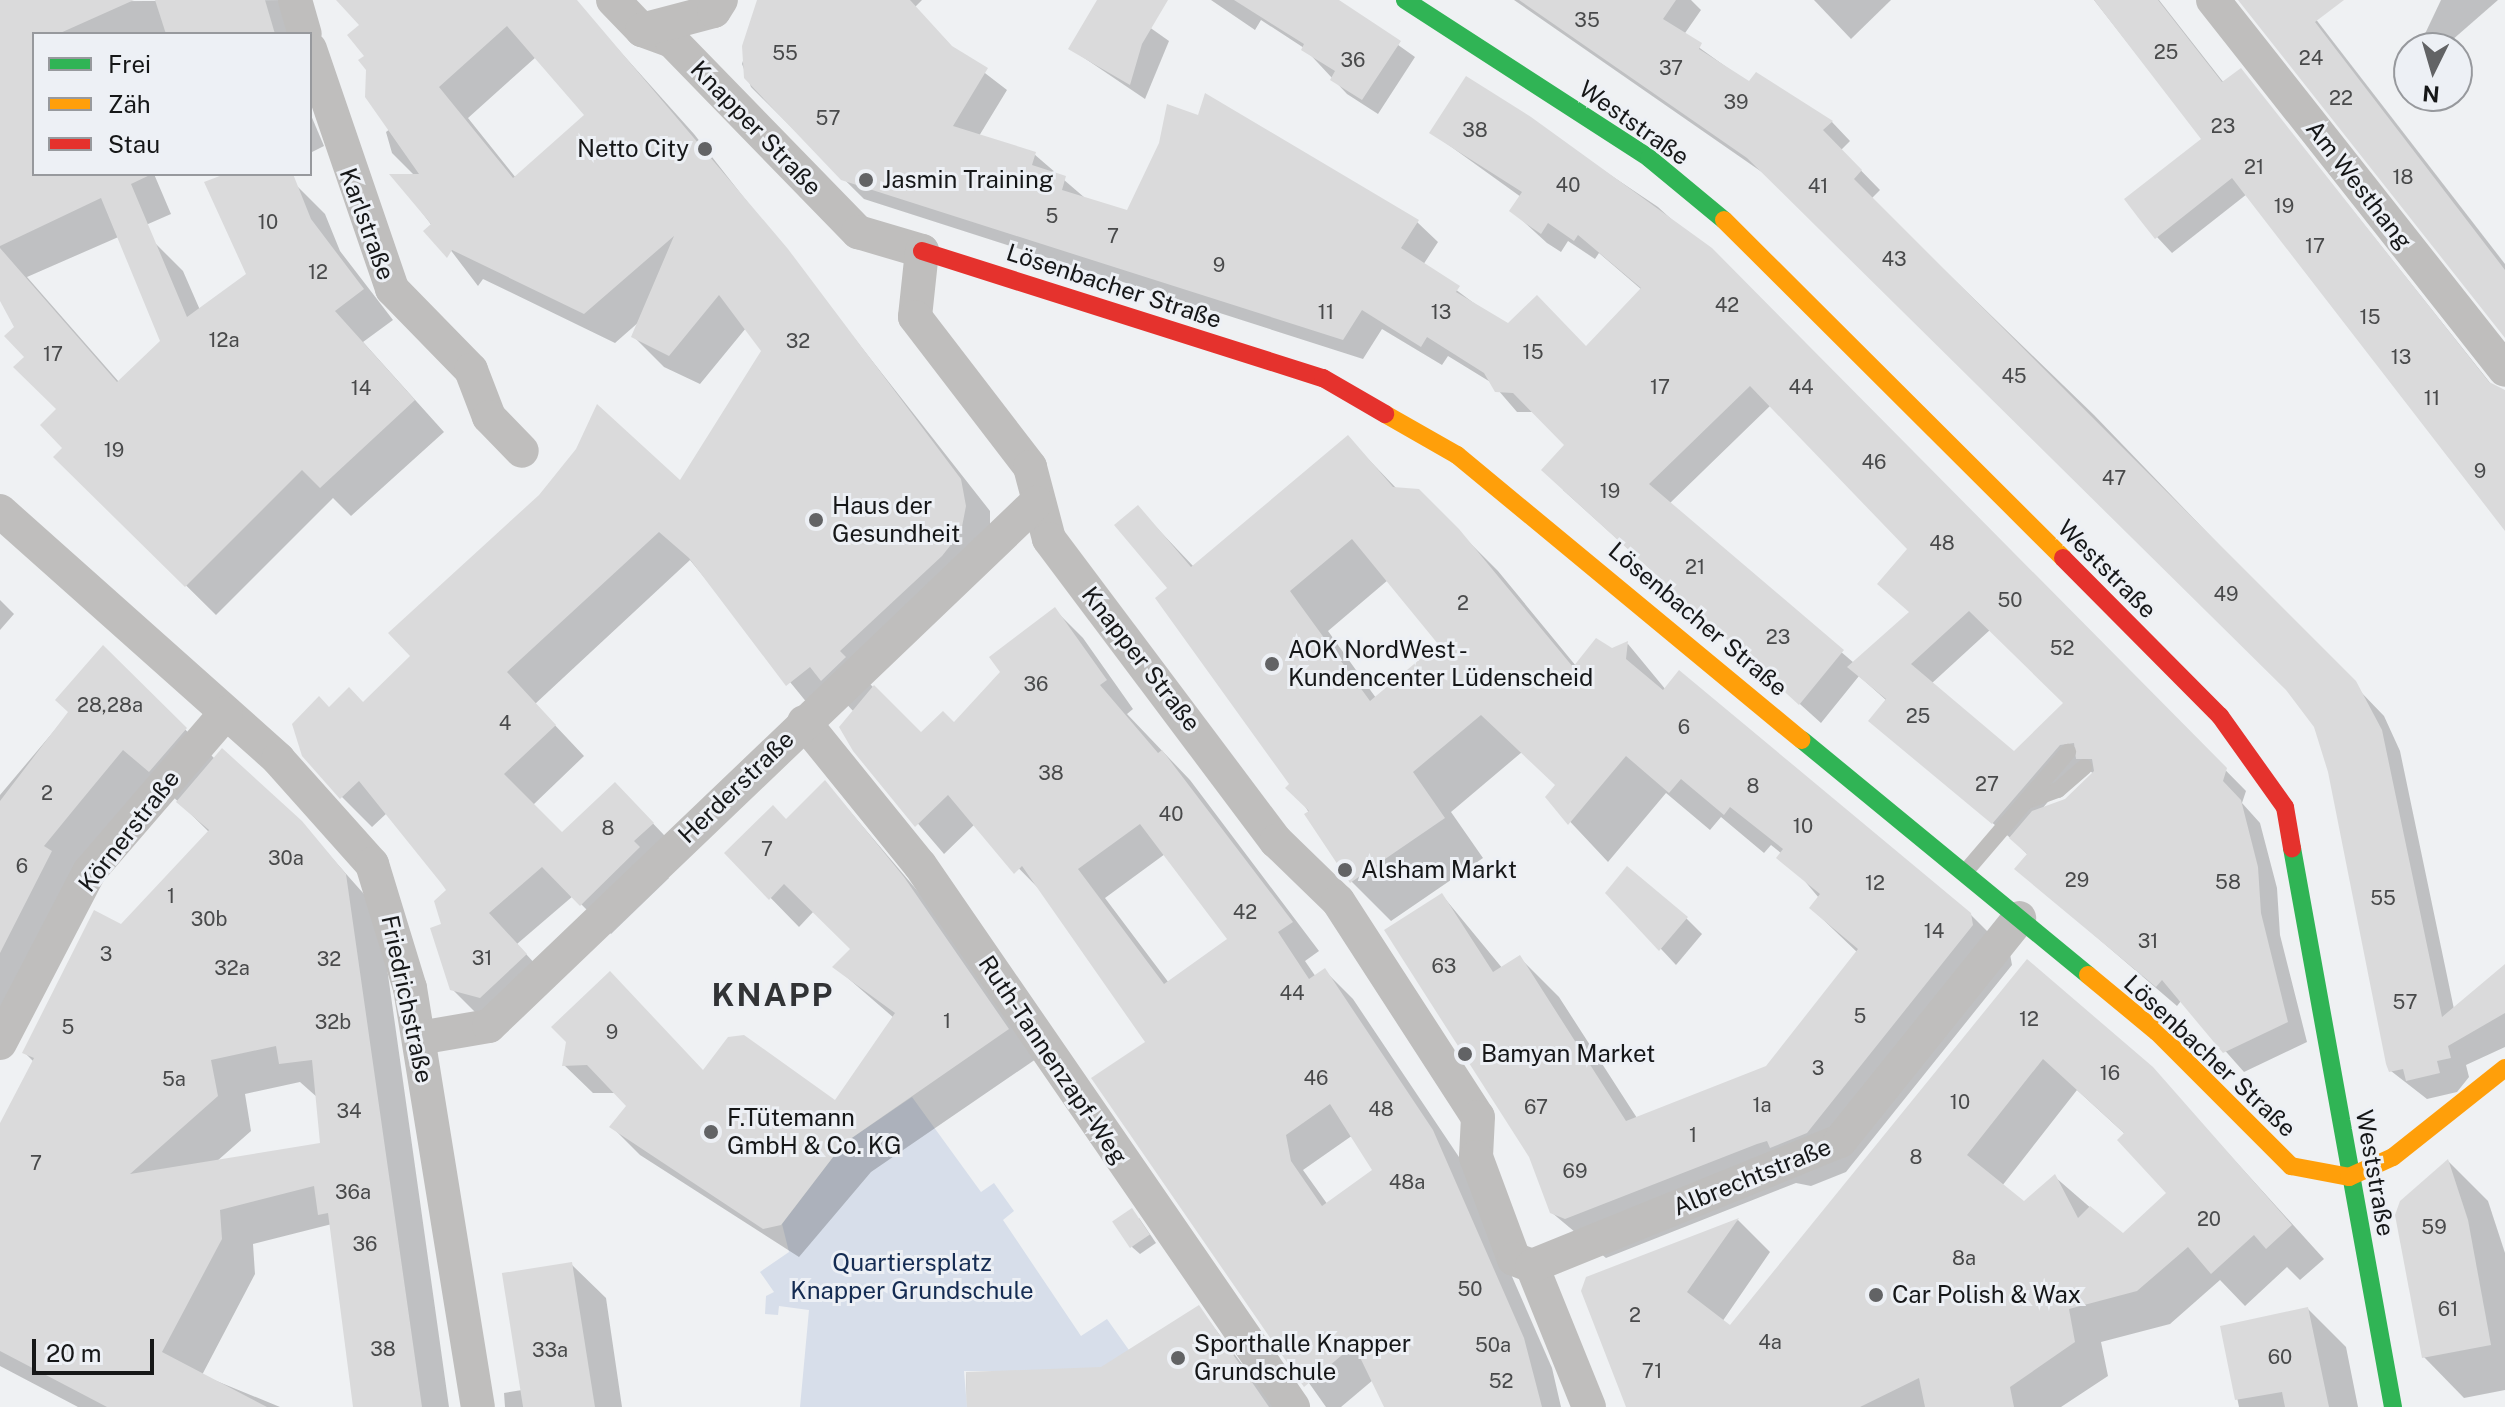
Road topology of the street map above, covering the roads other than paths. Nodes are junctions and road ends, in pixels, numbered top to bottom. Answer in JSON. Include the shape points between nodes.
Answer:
{"nodes":[{"id":1,"x":295,"y":0,"type":"edge"},
{"id":2,"x":613,"y":0,"type":"edge"},
{"id":3,"x":721,"y":0,"type":"edge"},
{"id":4,"x":1405,"y":0,"type":"edge"},
{"id":5,"x":2213,"y":0,"type":"edge"},
{"id":6,"x":642,"y":30,"type":"junction"},
{"id":7,"x":304,"y":32,"type":"edge"},
{"id":8,"x":312,"y":55,"type":"edge"},
{"id":9,"x":922,"y":251,"type":"junction"},
{"id":10,"x":2505,"y":370,"type":"edge"},
{"id":11,"x":522,"y":451,"type":"dead end"},
{"id":12,"x":1036,"y":503,"type":"junction"},
{"id":13,"x":0,"y":511,"type":"edge"},
{"id":14,"x":226,"y":713,"type":"junction"},
{"id":15,"x":804,"y":722,"type":"junction"},
{"id":16,"x":2068,"y":752,"type":"dead end"},
{"id":17,"x":2084,"y":767,"type":"dead end"},
{"id":18,"x":2025,"y":802,"type":"junction"},
{"id":19,"x":1965,"y":873,"type":"junction"},
{"id":20,"x":2019,"y":918,"type":"junction"},
{"id":21,"x":419,"y":1038,"type":"junction"},
{"id":22,"x":0,"y":1043,"type":"edge"},
{"id":23,"x":2505,"y":1068,"type":"edge"},
{"id":24,"x":2349,"y":1177,"type":"junction"},
{"id":25,"x":1532,"y":1266,"type":"junction"},
{"id":26,"x":478,"y":1407,"type":"edge"},
{"id":27,"x":1293,"y":1407,"type":"edge"},
{"id":28,"x":1589,"y":1407,"type":"edge"},
{"id":29,"x":2393,"y":1407,"type":"edge"}],
"edges":[{"from":1,"to":7,"type":"street"},
{"from":2,"to":6,"type":"street","name":"Knapper Straße"},
{"from":3,"to":6,"type":"street","via":[[714,11]]},
{"from":4,"to":24,"type":"street","name":"Weststraße","via":[[1649,158],[1743,236],[2220,716],[2285,807],[2325,999]]},
{"from":5,"to":10,"type":"street","name":"Am Westhang"},
{"from":6,"to":9,"type":"street","name":"Knapper Straße","via":[[672,41],[858,232]]},
{"from":8,"to":11,"type":"street","name":"Karlstraße","via":[[392,289],[471,370],[489,417]]},
{"from":9,"to":12,"type":"street","name":"Knapper Straße","via":[[915,317],[1030,467]]},
{"from":9,"to":19,"type":"street","name":"Lösenbacher Straße","via":[[1323,378],[1409,426],[1502,487]]},
{"from":12,"to":15,"type":"street","name":"Herderstraße"},
{"from":12,"to":25,"type":"street","name":"Knapper Straße","via":[[1049,539],[1276,841],[1338,901],[1417,1021],[1478,1117],[1476,1157],[1514,1259]]},
{"from":13,"to":14,"type":"street","name":"Friedrichstraße"},
{"from":14,"to":21,"type":"street","name":"Friedrichstraße","via":[[372,864]]},
{"from":14,"to":22,"type":"street","name":"Körnerstraße","via":[[89,872]]},
{"from":15,"to":21,"type":"street","name":"Herderstraße","via":[[489,1026]]},
{"from":15,"to":27,"type":"street","name":"Ruth-Tannenzapf-Weg","via":[[920,865]]},
{"from":16,"to":18,"type":"lane"},
{"from":17,"to":18,"type":"lane","via":[[2058,790]]},
{"from":18,"to":19,"type":"lane"},
{"from":19,"to":20,"type":"street","name":"Lösenbacher Straße"},
{"from":20,"to":24,"type":"street","name":"Lösenbacher Straße","via":[[2157,1032],[2291,1166]]},
{"from":20,"to":25,"type":"street","name":"Albrechtstraße","via":[[1840,1141]]},
{"from":21,"to":26,"type":"street","name":"Friedrichstraße"},
{"from":23,"to":24,"type":"street","via":[[2393,1157]]},
{"from":24,"to":29,"type":"street","name":"Weststraße"},
{"from":25,"to":28,"type":"street","name":"Knapper Straße"}]}
